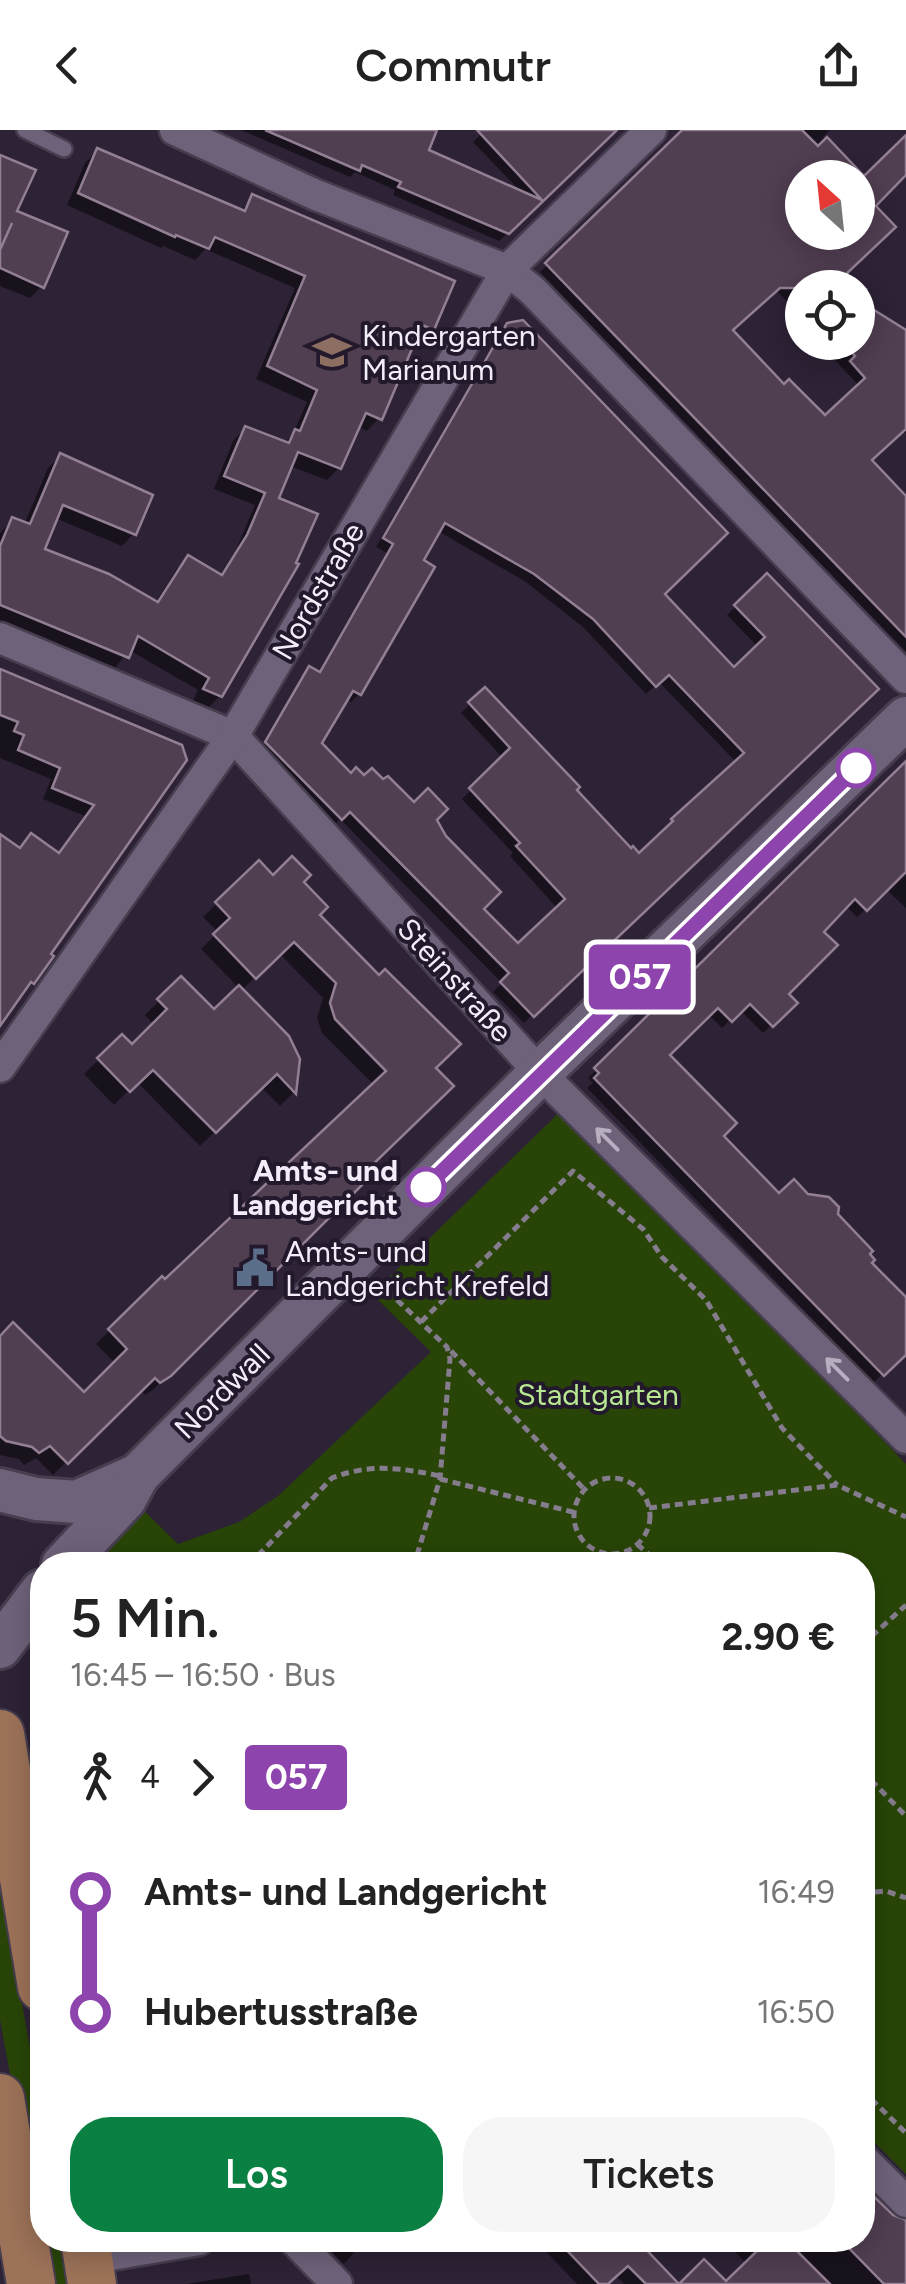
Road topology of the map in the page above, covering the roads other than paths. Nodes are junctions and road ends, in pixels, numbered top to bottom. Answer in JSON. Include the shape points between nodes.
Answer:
{"nodes":[{"id":1,"x":25,"y":130,"type":"edge"},
{"id":2,"x":175,"y":130,"type":"edge"},
{"id":3,"x":651,"y":130,"type":"edge"},
{"id":4,"x":64,"y":149,"type":"dead end"},
{"id":5,"x":507,"y":270,"type":"junction"},
{"id":6,"x":0,"y":638,"type":"edge"},
{"id":7,"x":906,"y":678,"type":"edge"},
{"id":8,"x":906,"y":718,"type":"edge"},
{"id":9,"x":233,"y":736,"type":"junction"},
{"id":10,"x":0,"y":1067,"type":"edge"},
{"id":11,"x":540,"y":1073,"type":"junction"},
{"id":12,"x":906,"y":1438,"type":"edge"},
{"id":13,"x":138,"y":1475,"type":"junction"},
{"id":14,"x":0,"y":1490,"type":"edge"},
{"id":15,"x":75,"y":1552,"type":"edge"},
{"id":16,"x":30,"y":1607,"type":"edge"},
{"id":17,"x":0,"y":1647,"type":"edge"},
{"id":18,"x":0,"y":1734,"type":"edge"},
{"id":19,"x":30,"y":1915,"type":"edge"},
{"id":20,"x":0,"y":2098,"type":"edge"},
{"id":21,"x":875,"y":2171,"type":"edge"},
{"id":22,"x":906,"y":2202,"type":"edge"},
{"id":23,"x":136,"y":2252,"type":"edge"},
{"id":24,"x":306,"y":2252,"type":"edge"},
{"id":25,"x":88,"y":2261,"type":"edge"},
{"id":26,"x":31,"y":2284,"type":"edge"},
{"id":27,"x":338,"y":2284,"type":"edge"}],
"edges":[{"from":1,"to":4,"type":"lane"},
{"from":2,"to":5,"type":"street","via":[[316,195]]},
{"from":3,"to":5,"type":"street","name":"Nordstraße"},
{"from":5,"to":7,"type":"street"},
{"from":5,"to":9,"type":"street","name":"Nordstraße"},
{"from":6,"to":9,"type":"street","name":"Steinstraße"},
{"from":8,"to":11,"type":"street","name":"Nordwall"},
{"from":9,"to":10,"type":"street","name":"Nordstraße"},
{"from":9,"to":11,"type":"street","name":"Steinstraße"},
{"from":12,"to":11,"type":"street","name":"Steinstraße","one_way":true},
{"from":11,"to":13,"type":"street","name":"Nordwall"},
{"from":13,"to":14,"type":"street","name":"Nordwall","via":[[77,1502]]},
{"from":13,"to":15,"type":"street","name":"Nordwall","via":[[125,1499]]},
{"from":16,"to":17,"type":"street"},
{"from":18,"to":19,"type":"main road"},
{"from":20,"to":26,"type":"main road"},
{"from":21,"to":22,"type":"street"},
{"from":23,"to":25,"type":"street"},
{"from":24,"to":27,"type":"street"}]}
